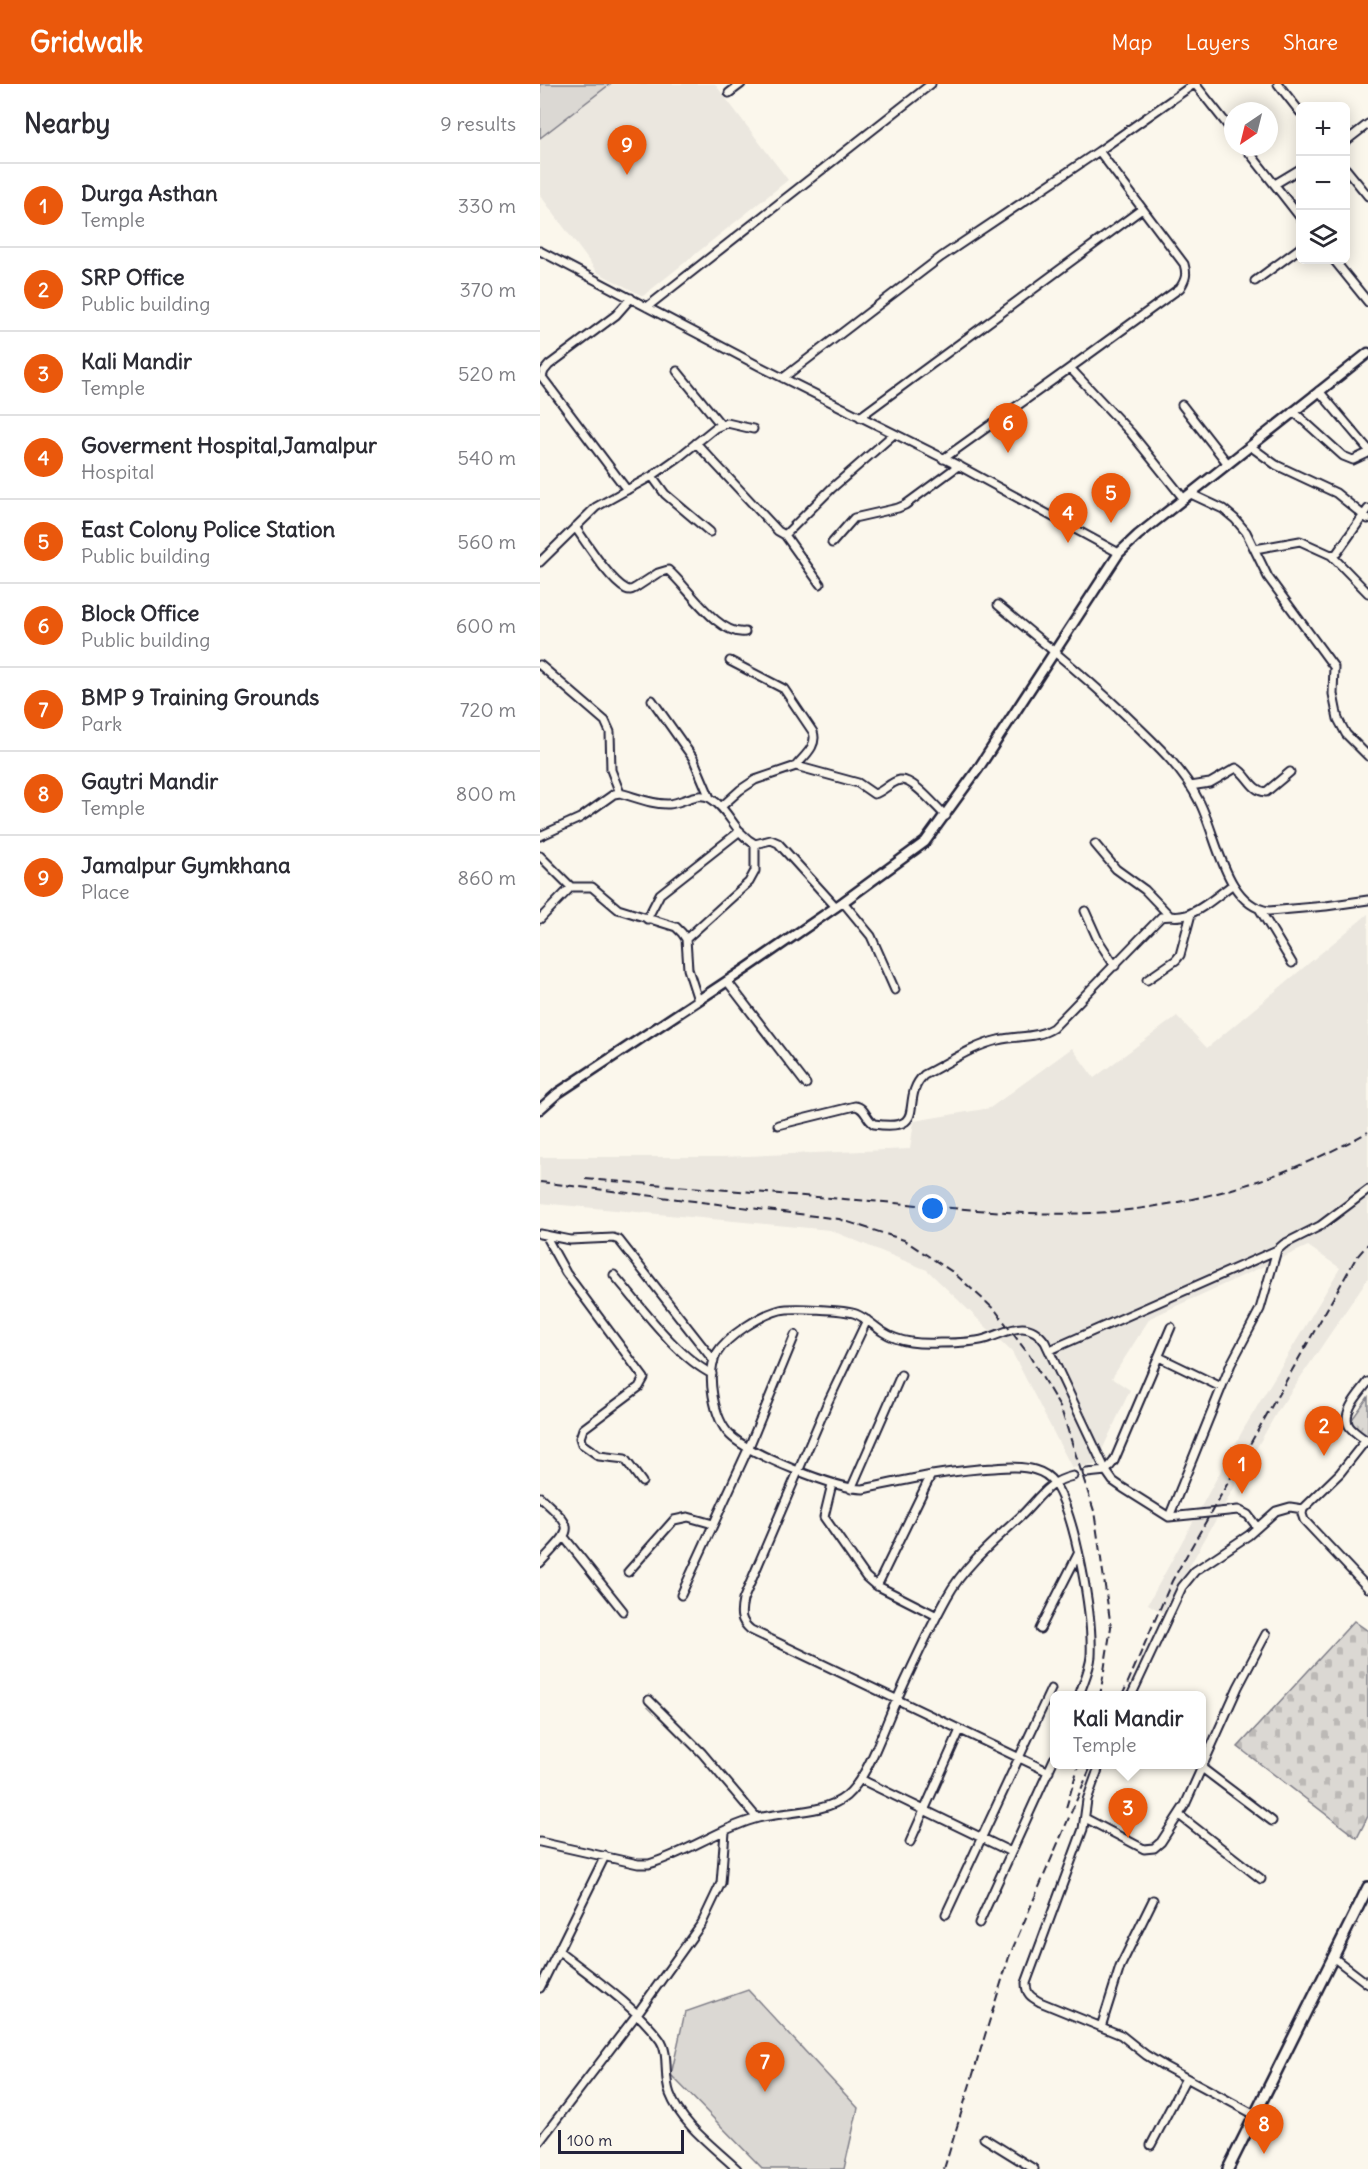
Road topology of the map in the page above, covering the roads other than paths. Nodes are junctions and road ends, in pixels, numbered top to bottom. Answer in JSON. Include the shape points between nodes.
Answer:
{"nodes":[{"id":1,"x":741,"y":84,"type":"edge"},
{"id":2,"x":931,"y":84,"type":"edge"},
{"id":3,"x":1195,"y":84,"type":"edge"},
{"id":4,"x":1278,"y":84,"type":"edge"},
{"id":5,"x":729,"y":93,"type":"dead end"},
{"id":6,"x":1296,"y":107,"type":"edge"},
{"id":7,"x":1224,"y":121,"type":"edge"},
{"id":8,"x":1368,"y":124,"type":"edge"},
{"id":9,"x":1350,"y":138,"type":"edge"},
{"id":10,"x":1099,"y":151,"type":"junction"},
{"id":11,"x":1252,"y":156,"type":"edge"},
{"id":12,"x":1296,"y":171,"type":"edge"},
{"id":13,"x":1350,"y":174,"type":"edge"},
{"id":14,"x":1275,"y":184,"type":"junction"},
{"id":15,"x":1368,"y":196,"type":"edge"},
{"id":16,"x":1142,"y":209,"type":"junction"},
{"id":17,"x":1296,"y":212,"type":"edge"},
{"id":18,"x":540,"y":251,"type":"edge"},
{"id":19,"x":1296,"y":251,"type":"edge"},
{"id":20,"x":1337,"y":264,"type":"edge"},
{"id":21,"x":1255,"y":281,"type":"dead end"},
{"id":22,"x":631,"y":298,"type":"junction"},
{"id":23,"x":1368,"y":302,"type":"edge"},
{"id":24,"x":647,"y":306,"type":"junction"},
{"id":25,"x":1368,"y":353,"type":"edge"},
{"id":26,"x":1070,"y":368,"type":"junction"},
{"id":27,"x":676,"y":371,"type":"dead end"},
{"id":28,"x":783,"y":378,"type":"junction"},
{"id":29,"x":1319,"y":391,"type":"junction"},
{"id":30,"x":1182,"y":405,"type":"dead end"},
{"id":31,"x":1293,"y":411,"type":"junction"},
{"id":32,"x":860,"y":417,"type":"junction"},
{"id":33,"x":721,"y":425,"type":"junction"},
{"id":34,"x":753,"y":429,"type":"dead end"},
{"id":35,"x":894,"y":434,"type":"junction"},
{"id":36,"x":696,"y":443,"type":"junction"},
{"id":37,"x":1250,"y":446,"type":"junction"},
{"id":38,"x":1368,"y":451,"type":"edge"},
{"id":39,"x":943,"y":459,"type":"junction"},
{"id":40,"x":1228,"y":464,"type":"junction"},
{"id":41,"x":958,"y":466,"type":"junction"},
{"id":42,"x":652,"y":476,"type":"junction"},
{"id":43,"x":627,"y":490,"type":"junction"},
{"id":44,"x":1187,"y":497,"type":"junction"},
{"id":45,"x":1367,"y":514,"type":"edge"},
{"id":46,"x":574,"y":527,"type":"junction"},
{"id":47,"x":710,"y":532,"type":"dead end"},
{"id":48,"x":785,"y":535,"type":"junction"},
{"id":49,"x":832,"y":543,"type":"dead end"},
{"id":50,"x":1255,"y":549,"type":"junction"},
{"id":51,"x":1119,"y":553,"type":"junction"},
{"id":52,"x":1331,"y":555,"type":"junction"},
{"id":53,"x":540,"y":562,"type":"edge"},
{"id":54,"x":820,"y":584,"type":"dead end"},
{"id":55,"x":1368,"y":593,"type":"edge"},
{"id":56,"x":998,"y":605,"type":"dead end"},
{"id":57,"x":745,"y":632,"type":"dead end"},
{"id":58,"x":1055,"y":652,"type":"junction"},
{"id":59,"x":730,"y":661,"type":"dead end"},
{"id":60,"x":540,"y":665,"type":"edge"},
{"id":61,"x":652,"y":700,"type":"dead end"},
{"id":62,"x":1368,"y":756,"type":"edge"},
{"id":63,"x":795,"y":766,"type":"junction"},
{"id":64,"x":1290,"y":772,"type":"dead end"},
{"id":65,"x":1190,"y":786,"type":"junction"},
{"id":66,"x":620,"y":793,"type":"junction"},
{"id":67,"x":710,"y":798,"type":"junction"},
{"id":68,"x":721,"y":807,"type":"junction"},
{"id":69,"x":946,"y":816,"type":"junction"},
{"id":70,"x":740,"y":831,"type":"junction"},
{"id":71,"x":540,"y":836,"type":"edge"},
{"id":72,"x":755,"y":844,"type":"junction"},
{"id":73,"x":1095,"y":844,"type":"dead end"},
{"id":74,"x":540,"y":856,"type":"edge"},
{"id":75,"x":1232,"y":885,"type":"junction"},
{"id":76,"x":571,"y":887,"type":"junction"},
{"id":77,"x":1368,"y":900,"type":"edge"},
{"id":78,"x":840,"y":904,"type":"junction"},
{"id":79,"x":1260,"y":910,"type":"junction"},
{"id":80,"x":1085,"y":911,"type":"dead end"},
{"id":81,"x":1191,"y":914,"type":"junction"},
{"id":82,"x":1169,"y":915,"type":"junction"},
{"id":83,"x":540,"y":919,"type":"edge"},
{"id":84,"x":647,"y":919,"type":"junction"},
{"id":85,"x":686,"y":939,"type":"junction"},
{"id":86,"x":1292,"y":963,"type":"dead end"},
{"id":87,"x":1115,"y":966,"type":"junction"},
{"id":88,"x":1147,"y":980,"type":"dead end"},
{"id":89,"x":727,"y":981,"type":"junction"},
{"id":90,"x":895,"y":990,"type":"dead end"},
{"id":91,"x":698,"y":1000,"type":"junction"},
{"id":92,"x":806,"y":1084,"type":"dead end"},
{"id":93,"x":540,"y":1109,"type":"edge"},
{"id":94,"x":778,"y":1125,"type":"dead end"},
{"id":95,"x":1368,"y":1190,"type":"edge"},
{"id":96,"x":543,"y":1234,"type":"edge"},
{"id":97,"x":1277,"y":1251,"type":"junction"},
{"id":98,"x":614,"y":1275,"type":"dead end"},
{"id":99,"x":867,"y":1320,"type":"junction"},
{"id":100,"x":1171,"y":1327,"type":"dead end"},
{"id":101,"x":795,"y":1335,"type":"dead end"},
{"id":102,"x":1050,"y":1350,"type":"junction"},
{"id":103,"x":1159,"y":1357,"type":"junction"},
{"id":104,"x":714,"y":1360,"type":"junction"},
{"id":105,"x":712,"y":1374,"type":"junction"},
{"id":106,"x":901,"y":1375,"type":"dead end"},
{"id":107,"x":1368,"y":1382,"type":"edge"},
{"id":108,"x":1221,"y":1387,"type":"junction"},
{"id":109,"x":1367,"y":1441,"type":"edge"},
{"id":110,"x":748,"y":1447,"type":"junction"},
{"id":111,"x":799,"y":1470,"type":"junction"},
{"id":112,"x":1106,"y":1471,"type":"junction"},
{"id":113,"x":1087,"y":1473,"type":"dead end"},
{"id":114,"x":931,"y":1475,"type":"junction"},
{"id":115,"x":1073,"y":1476,"type":"dead end"},
{"id":116,"x":642,"y":1482,"type":"dead end"},
{"id":117,"x":1053,"y":1482,"type":"junction"},
{"id":118,"x":832,"y":1484,"type":"junction"},
{"id":119,"x":851,"y":1489,"type":"junction"},
{"id":120,"x":540,"y":1497,"type":"edge"},
{"id":121,"x":1303,"y":1509,"type":"junction"},
{"id":122,"x":1169,"y":1516,"type":"junction"},
{"id":123,"x":713,"y":1524,"type":"junction"},
{"id":124,"x":1257,"y":1527,"type":"junction"},
{"id":125,"x":564,"y":1537,"type":"junction"},
{"id":126,"x":1079,"y":1554,"type":"junction"},
{"id":127,"x":540,"y":1563,"type":"edge"},
{"id":128,"x":628,"y":1572,"type":"dead end"},
{"id":129,"x":877,"y":1586,"type":"junction"},
{"id":130,"x":1368,"y":1588,"type":"edge"},
{"id":131,"x":681,"y":1595,"type":"dead end"},
{"id":132,"x":623,"y":1611,"type":"dead end"},
{"id":133,"x":937,"y":1616,"type":"junction"},
{"id":134,"x":1040,"y":1629,"type":"dead end"},
{"id":135,"x":1266,"y":1634,"type":"dead end"},
{"id":136,"x":1050,"y":1691,"type":"edge"},
{"id":137,"x":1080,"y":1691,"type":"edge"},
{"id":138,"x":1133,"y":1691,"type":"edge"},
{"id":139,"x":897,"y":1699,"type":"junction"},
{"id":140,"x":649,"y":1700,"type":"dead end"},
{"id":141,"x":960,"y":1730,"type":"junction"},
{"id":142,"x":1018,"y":1758,"type":"junction"},
{"id":143,"x":1206,"y":1759,"type":"edge"},
{"id":144,"x":1050,"y":1768,"type":"edge"},
{"id":145,"x":1098,"y":1769,"type":"edge"},
{"id":146,"x":1202,"y":1769,"type":"edge"},
{"id":147,"x":1203,"y":1769,"type":"edge"},
{"id":148,"x":1048,"y":1772,"type":"junction"},
{"id":149,"x":860,"y":1779,"type":"junction"},
{"id":150,"x":924,"y":1810,"type":"junction"},
{"id":151,"x":1179,"y":1815,"type":"junction"},
{"id":152,"x":757,"y":1818,"type":"junction"},
{"id":153,"x":1085,"y":1818,"type":"junction"},
{"id":154,"x":1272,"y":1821,"type":"dead end"},
{"id":155,"x":725,"y":1832,"type":"junction"},
{"id":156,"x":980,"y":1837,"type":"junction"},
{"id":157,"x":540,"y":1842,"type":"edge"},
{"id":158,"x":910,"y":1842,"type":"dead end"},
{"id":159,"x":1011,"y":1852,"type":"junction"},
{"id":160,"x":605,"y":1856,"type":"junction"},
{"id":161,"x":1261,"y":1879,"type":"dead end"},
{"id":162,"x":1368,"y":1887,"type":"edge"},
{"id":163,"x":1153,"y":1900,"type":"dead end"},
{"id":164,"x":946,"y":1914,"type":"dead end"},
{"id":165,"x":979,"y":1923,"type":"dead end"},
{"id":166,"x":560,"y":1951,"type":"junction"},
{"id":167,"x":1334,"y":1958,"type":"junction"},
{"id":168,"x":1368,"y":1984,"type":"edge"},
{"id":169,"x":540,"y":1988,"type":"edge"},
{"id":170,"x":637,"y":2014,"type":"junction"},
{"id":171,"x":1101,"y":2027,"type":"junction"},
{"id":172,"x":1186,"y":2078,"type":"junction"},
{"id":173,"x":1255,"y":2115,"type":"junction"},
{"id":174,"x":984,"y":2138,"type":"dead end"},
{"id":175,"x":540,"y":2140,"type":"edge"},
{"id":176,"x":1151,"y":2145,"type":"dead end"},
{"id":177,"x":737,"y":2169,"type":"edge"},
{"id":178,"x":1034,"y":2169,"type":"edge"},
{"id":179,"x":1228,"y":2169,"type":"edge"}],
"edges":[{"from":1,"to":5,"type":"street"},
{"from":2,"to":24,"type":"street"},
{"from":3,"to":7,"type":"street"},
{"from":3,"to":10,"type":"street"},
{"from":4,"to":6,"type":"street"},
{"from":8,"to":9,"type":"street"},
{"from":10,"to":16,"type":"street"},
{"from":10,"to":28,"type":"street","via":[[941,258]]},
{"from":11,"to":14,"type":"street"},
{"from":12,"to":14,"type":"street"},
{"from":13,"to":15,"type":"street"},
{"from":14,"to":17,"type":"street"},
{"from":16,"to":26,"type":"street","via":[[1184,264],[1184,283]]},
{"from":16,"to":32,"type":"street"},
{"from":18,"to":22,"type":"street"},
{"from":19,"to":21,"type":"street"},
{"from":20,"to":23,"type":"street"},
{"from":22,"to":24,"type":"street"},
{"from":22,"to":43,"type":"street","via":[[616,315],[549,365],[542,377]]},
{"from":24,"to":28,"type":"street"},
{"from":25,"to":29,"type":"street"},
{"from":26,"to":39,"type":"street"},
{"from":26,"to":44,"type":"street"},
{"from":27,"to":33,"type":"street"},
{"from":28,"to":32,"type":"street"},
{"from":29,"to":31,"type":"street"},
{"from":29,"to":38,"type":"street"},
{"from":30,"to":40,"type":"street"},
{"from":31,"to":37,"type":"street"},
{"from":31,"to":38,"type":"street","via":[[1343,456],[1353,460]]},
{"from":32,"to":35,"type":"street"},
{"from":33,"to":34,"type":"street"},
{"from":33,"to":36,"type":"street"},
{"from":35,"to":39,"type":"street"},
{"from":35,"to":48,"type":"street"},
{"from":36,"to":42,"type":"street"},
{"from":36,"to":48,"type":"street"},
{"from":37,"to":40,"type":"street"},
{"from":37,"to":45,"type":"street","via":[[1276,465],[1336,493]]},
{"from":39,"to":41,"type":"street"},
{"from":40,"to":44,"type":"street"},
{"from":41,"to":49,"type":"street","via":[[905,505],[854,518]]},
{"from":41,"to":51,"type":"street"},
{"from":42,"to":43,"type":"street"},
{"from":42,"to":47,"type":"street","via":[[665,494]]},
{"from":43,"to":46,"type":"street","via":[[596,507]]},
{"from":44,"to":50,"type":"street","via":[[1222,509],[1246,532]]},
{"from":44,"to":51,"type":"street"},
{"from":45,"to":52,"type":"street","via":[[1342,549]]},
{"from":46,"to":53,"type":"street"},
{"from":46,"to":57,"type":"street","via":[[625,589],[631,590],[668,570],[721,626]]},
{"from":48,"to":54,"type":"street"},
{"from":50,"to":52,"type":"street","via":[[1300,541]]},
{"from":50,"to":62,"type":"street","via":[[1268,577],[1334,667],[1338,719],[1346,734]]},
{"from":51,"to":58,"type":"street"},
{"from":52,"to":55,"type":"street"},
{"from":56,"to":58,"type":"street"},
{"from":58,"to":65,"type":"street","via":[[1106,695],[1182,772]]},
{"from":58,"to":69,"type":"street"},
{"from":59,"to":63,"type":"street","via":[[784,689],[813,732],[813,746]]},
{"from":60,"to":66,"type":"street","via":[[604,721],[610,732],[611,770]]},
{"from":61,"to":67,"type":"street","via":[[693,758]]},
{"from":63,"to":68,"type":"street","via":[[755,780]]},
{"from":63,"to":69,"type":"street","via":[[858,783],[874,794],[905,780]]},
{"from":64,"to":65,"type":"street","via":[[1266,792],[1236,768],[1210,783]]},
{"from":65,"to":75,"type":"street"},
{"from":66,"to":67,"type":"street","via":[[671,804],[702,795]]},
{"from":66,"to":71,"type":"street","via":[[594,811]]},
{"from":67,"to":68,"type":"street"},
{"from":68,"to":70,"type":"street"},
{"from":69,"to":78,"type":"street","via":[[916,851]]},
{"from":70,"to":72,"type":"street"},
{"from":70,"to":84,"type":"street","via":[[660,894]]},
{"from":72,"to":78,"type":"street","via":[[771,840],[778,843]]},
{"from":72,"to":85,"type":"street","via":[[755,872],[749,882]]},
{"from":73,"to":82,"type":"street","via":[[1116,869],[1145,890]]},
{"from":74,"to":76,"type":"street"},
{"from":75,"to":79,"type":"street","via":[[1242,898]]},
{"from":75,"to":81,"type":"street"},
{"from":76,"to":83,"type":"street"},
{"from":76,"to":84,"type":"street","via":[[592,887],[618,909]]},
{"from":77,"to":79,"type":"street"},
{"from":78,"to":89,"type":"street"},
{"from":78,"to":90,"type":"street","via":[[871,936]]},
{"from":79,"to":86,"type":"street"},
{"from":80,"to":87,"type":"street"},
{"from":81,"to":82,"type":"street"},
{"from":81,"to":88,"type":"street","via":[[1180,955]]},
{"from":82,"to":87,"type":"street","via":[[1156,922]]},
{"from":84,"to":85,"type":"street","via":[[676,927]]},
{"from":85,"to":91,"type":"street","via":[[688,969]]},
{"from":87,"to":94,"type":"street","via":[[1047,1032],[999,1039],[924,1075],[913,1090],[908,1122],[874,1125],[855,1106]]},
{"from":89,"to":91,"type":"street"},
{"from":89,"to":92,"type":"street"},
{"from":91,"to":93,"type":"street"},
{"from":95,"to":97,"type":"street"},
{"from":96,"to":104,"type":"street","via":[[570,1240],[619,1240]]},
{"from":96,"to":116,"type":"street","via":[[566,1273],[644,1378],[639,1387],[584,1429],[582,1444],[599,1456],[624,1459]]},
{"from":97,"to":102,"type":"street"},
{"from":97,"to":108,"type":"street","via":[[1260,1309]]},
{"from":98,"to":105,"type":"street","via":[[674,1344],[700,1369]]},
{"from":99,"to":102,"type":"street","via":[[886,1334],[920,1344],[978,1340],[1016,1327],[1040,1335]]},
{"from":99,"to":104,"type":"street","via":[[851,1312],[783,1309],[756,1320],[727,1342]]},
{"from":99,"to":111,"type":"street"},
{"from":100,"to":103,"type":"street"},
{"from":101,"to":110,"type":"street"},
{"from":102,"to":112,"type":"street"},
{"from":103,"to":108,"type":"street"},
{"from":103,"to":112,"type":"street"},
{"from":104,"to":105,"type":"street"},
{"from":105,"to":110,"type":"street","via":[[721,1423],[731,1436]]},
{"from":106,"to":119,"type":"street"},
{"from":107,"to":109,"type":"street","via":[[1347,1411],[1352,1430]]},
{"from":108,"to":122,"type":"street"},
{"from":109,"to":121,"type":"street"},
{"from":110,"to":111,"type":"street"},
{"from":110,"to":123,"type":"street"},
{"from":111,"to":118,"type":"street"},
{"from":111,"to":139,"type":"street","via":[[743,1600],[743,1623]]},
{"from":112,"to":113,"type":"street"},
{"from":112,"to":122,"type":"street","via":[[1113,1481]]},
{"from":114,"to":117,"type":"street","via":[[1017,1467],[1036,1470]]},
{"from":114,"to":119,"type":"street"},
{"from":114,"to":129,"type":"street"},
{"from":115,"to":117,"type":"street"},
{"from":117,"to":126,"type":"street"},
{"from":117,"to":133,"type":"street","via":[[963,1574]]},
{"from":118,"to":119,"type":"street"},
{"from":118,"to":129,"type":"street","via":[[825,1517],[866,1577]]},
{"from":120,"to":125,"type":"street","via":[[563,1518],[567,1525]]},
{"from":121,"to":124,"type":"street","via":[[1276,1511]]},
{"from":121,"to":130,"type":"street","via":[[1304,1520]]},
{"from":122,"to":124,"type":"street","via":[[1238,1510]]},
{"from":123,"to":128,"type":"street","via":[[688,1517],[674,1520]]},
{"from":123,"to":131,"type":"street"},
{"from":124,"to":138,"type":"street","via":[[1195,1571],[1182,1587]]},
{"from":125,"to":127,"type":"street"},
{"from":125,"to":132,"type":"street"},
{"from":126,"to":134,"type":"street"},
{"from":126,"to":137,"type":"street","via":[[1091,1656]]},
{"from":129,"to":133,"type":"street"},
{"from":133,"to":139,"type":"street"},
{"from":135,"to":143,"type":"street"},
{"from":136,"to":142,"type":"street"},
{"from":139,"to":141,"type":"street"},
{"from":139,"to":149,"type":"street"},
{"from":140,"to":152,"type":"street","via":[[702,1753]]},
{"from":141,"to":142,"type":"street"},
{"from":141,"to":150,"type":"street"},
{"from":142,"to":148,"type":"street"},
{"from":142,"to":156,"type":"street"},
{"from":144,"to":148,"type":"street"},
{"from":145,"to":153,"type":"street","via":[[1088,1794]]},
{"from":146,"to":151,"type":"street"},
{"from":147,"to":154,"type":"street"},
{"from":148,"to":159,"type":"street"},
{"from":149,"to":150,"type":"street"},
{"from":149,"to":152,"type":"street","via":[[844,1798],[832,1804]]},
{"from":150,"to":156,"type":"street"},
{"from":150,"to":158,"type":"street"},
{"from":151,"to":153,"type":"street","via":[[1161,1842],[1149,1849]]},
{"from":151,"to":161,"type":"street"},
{"from":152,"to":155,"type":"street"},
{"from":153,"to":171,"type":"street","via":[[1026,1991],[1040,2002]]},
{"from":155,"to":160,"type":"street","via":[[649,1864]]},
{"from":155,"to":170,"type":"street","via":[[724,1867],[716,1898]]},
{"from":156,"to":159,"type":"street"},
{"from":156,"to":164,"type":"street"},
{"from":157,"to":160,"type":"street"},
{"from":159,"to":165,"type":"street"},
{"from":160,"to":166,"type":"street"},
{"from":162,"to":167,"type":"main road"},
{"from":163,"to":171,"type":"street","via":[[1120,1967]]},
{"from":166,"to":169,"type":"street"},
{"from":166,"to":170,"type":"street"},
{"from":167,"to":168,"type":"street"},
{"from":167,"to":173,"type":"main road"},
{"from":170,"to":175,"type":"street"},
{"from":170,"to":177,"type":"street","via":[[662,2042],[665,2078],[678,2110]]},
{"from":171,"to":172,"type":"street","via":[[1128,2039],[1146,2055]]},
{"from":172,"to":173,"type":"street"},
{"from":172,"to":176,"type":"street"},
{"from":173,"to":179,"type":"main road"},
{"from":174,"to":178,"type":"street"}]}
